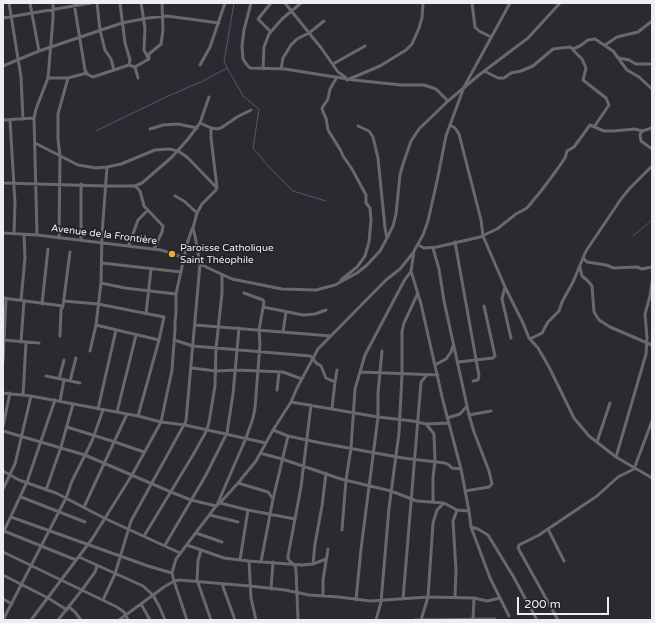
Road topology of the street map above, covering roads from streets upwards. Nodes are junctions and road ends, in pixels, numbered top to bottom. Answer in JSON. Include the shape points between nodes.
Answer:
{"nodes":[{"id":1,"x":9,"y":3,"type":"edge"},
{"id":2,"x":30,"y":3,"type":"edge"},
{"id":3,"x":53,"y":3,"type":"edge"},
{"id":4,"x":91,"y":3,"type":"edge"},
{"id":5,"x":97,"y":3,"type":"edge"},
{"id":6,"x":120,"y":3,"type":"edge"},
{"id":7,"x":141,"y":3,"type":"edge"},
{"id":8,"x":162,"y":3,"type":"edge"},
{"id":9,"x":225,"y":3,"type":"edge"},
{"id":10,"x":251,"y":3,"type":"edge"},
{"id":11,"x":271,"y":3,"type":"edge"},
{"id":12,"x":284,"y":3,"type":"edge"},
{"id":13,"x":301,"y":3,"type":"edge"},
{"id":14,"x":423,"y":3,"type":"edge"},
{"id":15,"x":472,"y":3,"type":"edge"},
{"id":16,"x":560,"y":3,"type":"edge"},
{"id":17,"x":74,"y":4,"type":"edge"},
{"id":18,"x":509,"y":4,"type":"edge"},
{"id":19,"x":53,"y":9,"type":"junction"},
{"id":20,"x":291,"y":11,"type":"junction"},
{"id":21,"x":32,"y":12,"type":"junction"},
{"id":22,"x":12,"y":16,"type":"junction"},
{"id":23,"x":163,"y":17,"type":"junction"},
{"id":24,"x":3,"y":18,"type":"edge"},
{"id":25,"x":142,"y":19,"type":"junction"},
{"id":26,"x":324,"y":21,"type":"dead end"},
{"id":27,"x":652,"y":21,"type":"edge"},
{"id":28,"x":122,"y":22,"type":"junction"},
{"id":29,"x":219,"y":23,"type":"junction"},
{"id":30,"x":100,"y":30,"type":"junction"},
{"id":31,"x":270,"y":31,"type":"junction"},
{"id":32,"x":309,"y":33,"type":"junction"},
{"id":33,"x":79,"y":36,"type":"junction"},
{"id":34,"x":491,"y":37,"type":"junction"},
{"id":35,"x":605,"y":45,"type":"junction"},
{"id":36,"x":365,"y":46,"type":"dead end"},
{"id":37,"x":51,"y":47,"type":"junction"},
{"id":38,"x":573,"y":50,"type":"junction"},
{"id":39,"x":39,"y":51,"type":"junction"},
{"id":40,"x":619,"y":58,"type":"junction"},
{"id":41,"x":149,"y":59,"type":"junction"},
{"id":42,"x":18,"y":61,"type":"junction"},
{"id":43,"x":651,"y":63,"type":"edge"},
{"id":44,"x":200,"y":64,"type":"dead end"},
{"id":45,"x":333,"y":64,"type":"junction"},
{"id":46,"x":129,"y":65,"type":"junction"},
{"id":47,"x":3,"y":66,"type":"edge"},
{"id":48,"x":135,"y":68,"type":"junction"},
{"id":49,"x":263,"y":69,"type":"junction"},
{"id":50,"x":281,"y":69,"type":"junction"},
{"id":51,"x":114,"y":70,"type":"junction"},
{"id":52,"x":484,"y":71,"type":"junction"},
{"id":53,"x":87,"y":72,"type":"junction"},
{"id":54,"x":48,"y":78,"type":"junction"},
{"id":55,"x":68,"y":78,"type":"junction"},
{"id":56,"x":138,"y":78,"type":"dead end"},
{"id":57,"x":336,"y":78,"type":"junction"},
{"id":58,"x":346,"y":79,"type":"junction"},
{"id":59,"x":464,"y":87,"type":"junction"},
{"id":60,"x":652,"y":89,"type":"edge"},
{"id":61,"x":209,"y":97,"type":"dead end"},
{"id":62,"x":448,"y":101,"type":"junction"},
{"id":63,"x":251,"y":110,"type":"dead end"},
{"id":64,"x":34,"y":118,"type":"junction"},
{"id":65,"x":23,"y":119,"type":"junction"},
{"id":66,"x":3,"y":120,"type":"edge"},
{"id":67,"x":10,"y":120,"type":"junction"},
{"id":68,"x":200,"y":123,"type":"junction"},
{"id":69,"x":358,"y":126,"type":"dead end"},
{"id":70,"x":450,"y":126,"type":"junction"},
{"id":71,"x":594,"y":127,"type":"junction"},
{"id":72,"x":197,"y":128,"type":"junction"},
{"id":73,"x":211,"y":128,"type":"junction"},
{"id":74,"x":652,"y":128,"type":"edge"},
{"id":75,"x":150,"y":129,"type":"dead end"},
{"id":76,"x":642,"y":131,"type":"junction"},
{"id":77,"x":35,"y":143,"type":"junction"},
{"id":78,"x":652,"y":149,"type":"edge"},
{"id":79,"x":178,"y":151,"type":"junction"},
{"id":80,"x":60,"y":157,"type":"junction"},
{"id":81,"x":652,"y":166,"type":"edge"},
{"id":82,"x":107,"y":167,"type":"junction"},
{"id":83,"x":3,"y":182,"type":"edge"},
{"id":84,"x":14,"y":182,"type":"junction"},
{"id":85,"x":36,"y":183,"type":"junction"},
{"id":86,"x":59,"y":184,"type":"junction"},
{"id":87,"x":80,"y":184,"type":"junction"},
{"id":88,"x":106,"y":186,"type":"junction"},
{"id":89,"x":135,"y":186,"type":"junction"},
{"id":90,"x":217,"y":188,"type":"junction"},
{"id":91,"x":175,"y":196,"type":"dead end"},
{"id":92,"x":148,"y":210,"type":"junction"},
{"id":93,"x":197,"y":213,"type":"junction"},
{"id":94,"x":193,"y":228,"type":"junction"},
{"id":95,"x":3,"y":233,"type":"edge"},
{"id":96,"x":14,"y":234,"type":"junction"},
{"id":97,"x":24,"y":235,"type":"junction"},
{"id":98,"x":37,"y":235,"type":"junction"},
{"id":99,"x":483,"y":236,"type":"junction"},
{"id":100,"x":59,"y":238,"type":"junction"},
{"id":101,"x":387,"y":238,"type":"junction"},
{"id":102,"x":80,"y":240,"type":"junction"},
{"id":103,"x":102,"y":242,"type":"junction"},
{"id":104,"x":455,"y":242,"type":"junction"},
{"id":105,"x":418,"y":245,"type":"junction"},
{"id":106,"x":129,"y":246,"type":"junction"},
{"id":107,"x":432,"y":248,"type":"junction"},
{"id":108,"x":48,"y":249,"type":"dead end"},
{"id":109,"x":154,"y":249,"type":"junction"},
{"id":110,"x":414,"y":251,"type":"junction"},
{"id":111,"x":70,"y":252,"type":"dead end"},
{"id":112,"x":185,"y":257,"type":"junction"},
{"id":113,"x":583,"y":258,"type":"junction"},
{"id":114,"x":102,"y":263,"type":"junction"},
{"id":115,"x":200,"y":264,"type":"junction"},
{"id":116,"x":652,"y":267,"type":"edge"},
{"id":117,"x":580,"y":268,"type":"junction"},
{"id":118,"x":151,"y":269,"type":"junction"},
{"id":119,"x":411,"y":271,"type":"junction"},
{"id":120,"x":181,"y":272,"type":"junction"},
{"id":121,"x":222,"y":275,"type":"junction"},
{"id":122,"x":652,"y":282,"type":"edge"},
{"id":123,"x":101,"y":283,"type":"junction"},
{"id":124,"x":335,"y":285,"type":"junction"},
{"id":125,"x":505,"y":287,"type":"junction"},
{"id":126,"x":148,"y":291,"type":"junction"},
{"id":127,"x":244,"y":293,"type":"dead end"},
{"id":128,"x":418,"y":293,"type":"junction"},
{"id":129,"x":176,"y":294,"type":"junction"},
{"id":130,"x":4,"y":298,"type":"edge"},
{"id":131,"x":23,"y":301,"type":"junction"},
{"id":132,"x":64,"y":301,"type":"junction"},
{"id":133,"x":42,"y":304,"type":"junction"},
{"id":134,"x":98,"y":304,"type":"junction"},
{"id":135,"x":63,"y":306,"type":"junction"},
{"id":136,"x":484,"y":306,"type":"dead end"},
{"id":137,"x":263,"y":307,"type":"junction"},
{"id":138,"x":326,"y":310,"type":"dead end"},
{"id":139,"x":286,"y":312,"type":"junction"},
{"id":140,"x":146,"y":314,"type":"junction"},
{"id":141,"x":96,"y":325,"type":"junction"},
{"id":142,"x":195,"y":325,"type":"junction"},
{"id":143,"x":219,"y":326,"type":"junction"},
{"id":144,"x":239,"y":328,"type":"junction"},
{"id":145,"x":116,"y":330,"type":"junction"},
{"id":146,"x":259,"y":330,"type":"junction"},
{"id":147,"x":283,"y":332,"type":"junction"},
{"id":148,"x":136,"y":335,"type":"junction"},
{"id":149,"x":60,"y":336,"type":"dead end"},
{"id":150,"x":331,"y":336,"type":"junction"},
{"id":151,"x":511,"y":338,"type":"dead end"},
{"id":152,"x":530,"y":339,"type":"junction"},
{"id":153,"x":3,"y":340,"type":"edge"},
{"id":154,"x":159,"y":340,"type":"junction"},
{"id":155,"x":174,"y":340,"type":"junction"},
{"id":156,"x":21,"y":342,"type":"junction"},
{"id":157,"x":26,"y":343,"type":"junction"},
{"id":158,"x":39,"y":343,"type":"dead end"},
{"id":159,"x":454,"y":344,"type":"junction"},
{"id":160,"x":647,"y":344,"type":"junction"},
{"id":161,"x":652,"y":345,"type":"edge"},
{"id":162,"x":193,"y":346,"type":"junction"},
{"id":163,"x":216,"y":349,"type":"junction"},
{"id":164,"x":90,"y":351,"type":"dead end"},
{"id":165,"x":237,"y":351,"type":"junction"},
{"id":166,"x":382,"y":351,"type":"dead end"},
{"id":167,"x":259,"y":352,"type":"junction"},
{"id":168,"x":76,"y":358,"type":"dead end"},
{"id":169,"x":313,"y":358,"type":"junction"},
{"id":170,"x":64,"y":360,"type":"dead end"},
{"id":171,"x":475,"y":360,"type":"junction"},
{"id":172,"x":3,"y":362,"type":"edge"},
{"id":173,"x":458,"y":362,"type":"junction"},
{"id":174,"x":435,"y":365,"type":"junction"},
{"id":175,"x":192,"y":368,"type":"junction"},
{"id":176,"x":236,"y":370,"type":"junction"},
{"id":177,"x":337,"y":370,"type":"dead end"},
{"id":178,"x":216,"y":371,"type":"junction"},
{"id":179,"x":257,"y":371,"type":"junction"},
{"id":180,"x":361,"y":372,"type":"junction"},
{"id":181,"x":279,"y":373,"type":"junction"},
{"id":182,"x":380,"y":373,"type":"junction"},
{"id":183,"x":402,"y":374,"type":"junction"},
{"id":184,"x":46,"y":376,"type":"dead end"},
{"id":185,"x":426,"y":376,"type":"junction"},
{"id":186,"x":438,"y":376,"type":"junction"},
{"id":187,"x":59,"y":379,"type":"junction"},
{"id":188,"x":302,"y":379,"type":"junction"},
{"id":189,"x":64,"y":380,"type":"junction"},
{"id":190,"x":70,"y":381,"type":"junction"},
{"id":191,"x":473,"y":381,"type":"dead end"},
{"id":192,"x":335,"y":382,"type":"junction"},
{"id":193,"x":80,"y":383,"type":"dead end"},
{"id":194,"x":277,"y":390,"type":"dead end"},
{"id":195,"x":3,"y":393,"type":"edge"},
{"id":196,"x":10,"y":393,"type":"junction"},
{"id":197,"x":23,"y":395,"type":"junction"},
{"id":198,"x":31,"y":396,"type":"junction"},
{"id":199,"x":55,"y":400,"type":"junction"},
{"id":200,"x":60,"y":401,"type":"junction"},
{"id":201,"x":291,"y":402,"type":"junction"},
{"id":202,"x":610,"y":403,"type":"dead end"},
{"id":203,"x":73,"y":404,"type":"junction"},
{"id":204,"x":311,"y":405,"type":"junction"},
{"id":205,"x":467,"y":406,"type":"junction"},
{"id":206,"x":332,"y":408,"type":"junction"},
{"id":207,"x":98,"y":409,"type":"junction"},
{"id":208,"x":103,"y":410,"type":"junction"},
{"id":209,"x":491,"y":411,"type":"dead end"},
{"id":210,"x":117,"y":412,"type":"junction"},
{"id":211,"x":353,"y":412,"type":"junction"},
{"id":212,"x":127,"y":414,"type":"junction"},
{"id":213,"x":469,"y":415,"type":"junction"},
{"id":214,"x":138,"y":416,"type":"junction"},
{"id":215,"x":378,"y":417,"type":"junction"},
{"id":216,"x":447,"y":418,"type":"junction"},
{"id":217,"x":399,"y":419,"type":"junction"},
{"id":218,"x":652,"y":421,"type":"edge"},
{"id":219,"x":161,"y":422,"type":"junction"},
{"id":220,"x":419,"y":422,"type":"junction"},
{"id":221,"x":426,"y":424,"type":"junction"},
{"id":222,"x":449,"y":424,"type":"junction"},
{"id":223,"x":185,"y":425,"type":"junction"},
{"id":224,"x":3,"y":426,"type":"edge"},
{"id":225,"x":67,"y":426,"type":"junction"},
{"id":226,"x":207,"y":430,"type":"junction"},
{"id":227,"x":272,"y":430,"type":"junction"},
{"id":228,"x":3,"y":431,"type":"edge"},
{"id":229,"x":227,"y":434,"type":"junction"},
{"id":230,"x":21,"y":435,"type":"junction"},
{"id":231,"x":94,"y":435,"type":"junction"},
{"id":232,"x":288,"y":436,"type":"junction"},
{"id":233,"x":246,"y":438,"type":"junction"},
{"id":234,"x":307,"y":440,"type":"junction"},
{"id":235,"x":42,"y":442,"type":"junction"},
{"id":236,"x":115,"y":442,"type":"junction"},
{"id":237,"x":266,"y":442,"type":"junction"},
{"id":238,"x":597,"y":442,"type":"junction"},
{"id":239,"x":61,"y":447,"type":"junction"},
{"id":240,"x":352,"y":448,"type":"junction"},
{"id":241,"x":144,"y":452,"type":"junction"},
{"id":242,"x":373,"y":452,"type":"junction"},
{"id":243,"x":260,"y":453,"type":"junction"},
{"id":244,"x":85,"y":454,"type":"junction"},
{"id":245,"x":396,"y":457,"type":"junction"},
{"id":246,"x":282,"y":458,"type":"junction"},
{"id":247,"x":616,"y":458,"type":"junction"},
{"id":248,"x":416,"y":459,"type":"junction"},
{"id":249,"x":435,"y":461,"type":"junction"},
{"id":250,"x":104,"y":463,"type":"junction"},
{"id":251,"x":304,"y":466,"type":"junction"},
{"id":252,"x":461,"y":469,"type":"junction"},
{"id":253,"x":634,"y":469,"type":"junction"},
{"id":254,"x":3,"y":471,"type":"edge"},
{"id":255,"x":326,"y":473,"type":"junction"},
{"id":256,"x":132,"y":474,"type":"junction"},
{"id":257,"x":10,"y":475,"type":"junction"},
{"id":258,"x":652,"y":478,"type":"edge"},
{"id":259,"x":346,"y":480,"type":"junction"},
{"id":260,"x":28,"y":482,"type":"junction"},
{"id":261,"x":152,"y":483,"type":"junction"},
{"id":262,"x":238,"y":483,"type":"junction"},
{"id":263,"x":368,"y":486,"type":"junction"},
{"id":264,"x":3,"y":489,"type":"edge"},
{"id":265,"x":46,"y":490,"type":"junction"},
{"id":266,"x":391,"y":491,"type":"junction"},
{"id":267,"x":465,"y":491,"type":"junction"},
{"id":268,"x":171,"y":492,"type":"junction"},
{"id":269,"x":21,"y":497,"type":"junction"},
{"id":270,"x":66,"y":498,"type":"junction"},
{"id":271,"x":273,"y":499,"type":"junction"},
{"id":272,"x":412,"y":499,"type":"junction"},
{"id":273,"x":191,"y":500,"type":"junction"},
{"id":274,"x":432,"y":502,"type":"junction"},
{"id":275,"x":444,"y":503,"type":"junction"},
{"id":276,"x":218,"y":505,"type":"junction"},
{"id":277,"x":84,"y":507,"type":"junction"},
{"id":278,"x":248,"y":510,"type":"junction"},
{"id":279,"x":457,"y":510,"type":"junction"},
{"id":280,"x":469,"y":511,"type":"junction"},
{"id":281,"x":59,"y":512,"type":"junction"},
{"id":282,"x":270,"y":514,"type":"junction"},
{"id":283,"x":210,"y":515,"type":"junction"},
{"id":284,"x":11,"y":517,"type":"junction"},
{"id":285,"x":104,"y":518,"type":"junction"},
{"id":286,"x":295,"y":518,"type":"junction"},
{"id":287,"x":85,"y":522,"type":"dead end"},
{"id":288,"x":238,"y":522,"type":"dead end"},
{"id":289,"x":471,"y":527,"type":"junction"},
{"id":290,"x":127,"y":529,"type":"junction"},
{"id":291,"x":548,"y":529,"type":"junction"},
{"id":292,"x":342,"y":530,"type":"dead end"},
{"id":293,"x":49,"y":531,"type":"junction"},
{"id":294,"x":3,"y":532,"type":"edge"},
{"id":295,"x":196,"y":533,"type":"junction"},
{"id":296,"x":144,"y":536,"type":"junction"},
{"id":297,"x":222,"y":542,"type":"dead end"},
{"id":298,"x":88,"y":544,"type":"junction"},
{"id":299,"x":187,"y":545,"type":"junction"},
{"id":300,"x":165,"y":546,"type":"junction"},
{"id":301,"x":41,"y":547,"type":"junction"},
{"id":302,"x":328,"y":549,"type":"dead end"},
{"id":303,"x":201,"y":550,"type":"junction"},
{"id":304,"x":3,"y":552,"type":"edge"},
{"id":305,"x":180,"y":553,"type":"junction"},
{"id":306,"x":120,"y":556,"type":"junction"},
{"id":307,"x":77,"y":559,"type":"junction"},
{"id":308,"x":326,"y":559,"type":"junction"},
{"id":309,"x":240,"y":560,"type":"junction"},
{"id":310,"x":249,"y":561,"type":"junction"},
{"id":311,"x":261,"y":562,"type":"junction"},
{"id":312,"x":273,"y":562,"type":"junction"},
{"id":313,"x":564,"y":562,"type":"dead end"},
{"id":314,"x":293,"y":564,"type":"junction"},
{"id":315,"x":313,"y":564,"type":"junction"},
{"id":316,"x":32,"y":566,"type":"junction"},
{"id":317,"x":97,"y":566,"type":"junction"},
{"id":318,"x":172,"y":573,"type":"junction"},
{"id":319,"x":115,"y":574,"type":"junction"},
{"id":320,"x":3,"y":575,"type":"edge"},
{"id":321,"x":62,"y":580,"type":"junction"},
{"id":322,"x":174,"y":581,"type":"junction"},
{"id":323,"x":199,"y":582,"type":"junction"},
{"id":324,"x":22,"y":584,"type":"junction"},
{"id":325,"x":222,"y":584,"type":"junction"},
{"id":326,"x":250,"y":586,"type":"junction"},
{"id":327,"x":272,"y":589,"type":"junction"},
{"id":328,"x":82,"y":590,"type":"junction"},
{"id":329,"x":296,"y":592,"type":"junction"},
{"id":330,"x":152,"y":595,"type":"junction"},
{"id":331,"x":323,"y":596,"type":"junction"},
{"id":332,"x":428,"y":597,"type":"junction"},
{"id":333,"x":455,"y":597,"type":"junction"},
{"id":334,"x":48,"y":598,"type":"junction"},
{"id":335,"x":474,"y":598,"type":"junction"},
{"id":336,"x":500,"y":598,"type":"junction"},
{"id":337,"x":404,"y":599,"type":"junction"},
{"id":338,"x":3,"y":600,"type":"edge"},
{"id":339,"x":103,"y":600,"type":"junction"},
{"id":340,"x":356,"y":600,"type":"junction"},
{"id":341,"x":381,"y":601,"type":"junction"},
{"id":342,"x":12,"y":604,"type":"junction"},
{"id":343,"x":141,"y":604,"type":"junction"},
{"id":344,"x":68,"y":608,"type":"junction"},
{"id":345,"x":126,"y":615,"type":"junction"},
{"id":346,"x":509,"y":616,"type":"dead end"},
{"id":347,"x":473,"y":619,"type":"edge"},
{"id":348,"x":3,"y":620,"type":"edge"},
{"id":349,"x":32,"y":620,"type":"edge"},
{"id":350,"x":58,"y":620,"type":"edge"},
{"id":351,"x":81,"y":620,"type":"edge"},
{"id":352,"x":120,"y":620,"type":"edge"},
{"id":353,"x":128,"y":620,"type":"edge"},
{"id":354,"x":150,"y":620,"type":"edge"},
{"id":355,"x":164,"y":620,"type":"edge"},
{"id":356,"x":187,"y":620,"type":"edge"},
{"id":357,"x":211,"y":620,"type":"edge"},
{"id":358,"x":235,"y":620,"type":"edge"},
{"id":359,"x":256,"y":620,"type":"edge"},
{"id":360,"x":298,"y":620,"type":"edge"},
{"id":361,"x":376,"y":620,"type":"edge"},
{"id":362,"x":415,"y":620,"type":"edge"},
{"id":363,"x":421,"y":620,"type":"edge"},
{"id":364,"x":495,"y":620,"type":"edge"},
{"id":365,"x":537,"y":620,"type":"edge"},
{"id":366,"x":558,"y":620,"type":"edge"}],
"edges":[{"from":1,"to":22,"type":"street"},
{"from":2,"to":21,"type":"street"},
{"from":3,"to":19,"type":"street"},
{"from":4,"to":17,"type":"street"},
{"from":5,"to":30,"type":"street"},
{"from":6,"to":28,"type":"street"},
{"from":7,"to":25,"type":"street"},
{"from":8,"to":23,"type":"street"},
{"from":9,"to":29,"type":"street"},
{"from":10,"to":49,"type":"street","via":[[242,40],[243,59],[250,68]]},
{"from":11,"to":31,"type":"street","via":[[258,19]]},
{"from":12,"to":20,"type":"street"},
{"from":13,"to":20,"type":"street"},
{"from":14,"to":58,"type":"street","via":[[419,28],[412,44],[406,50],[380,66]]},
{"from":15,"to":34,"type":"street","via":[[475,27]]},
{"from":16,"to":52,"type":"street","name":"Avenue de la Frontière","via":[[528,38]]},
{"from":17,"to":19,"type":"street"},
{"from":17,"to":33,"type":"street"},
{"from":18,"to":34,"type":"street"},
{"from":19,"to":21,"type":"street"},
{"from":19,"to":37,"type":"street"},
{"from":20,"to":31,"type":"street"},
{"from":20,"to":32,"type":"street"},
{"from":21,"to":22,"type":"street"},
{"from":21,"to":39,"type":"street"},
{"from":22,"to":24,"type":"street"},
{"from":22,"to":42,"type":"street"},
{"from":23,"to":25,"type":"street"},
{"from":23,"to":29,"type":"street"},
{"from":23,"to":41,"type":"street","via":[[161,44],[149,54]]},
{"from":25,"to":28,"type":"street"},
{"from":25,"to":41,"type":"street","via":[[144,50]]},
{"from":26,"to":32,"type":"street"},
{"from":27,"to":35,"type":"street","via":[[638,32],[617,37]]},
{"from":28,"to":30,"type":"street"},
{"from":28,"to":46,"type":"street"},
{"from":29,"to":44,"type":"street"},
{"from":30,"to":33,"type":"street"},
{"from":30,"to":51,"type":"street"},
{"from":31,"to":49,"type":"street","via":[[264,46]]},
{"from":32,"to":45,"type":"street"},
{"from":32,"to":50,"type":"street","via":[[291,45],[283,58]]},
{"from":33,"to":37,"type":"street"},
{"from":33,"to":53,"type":"street"},
{"from":34,"to":59,"type":"street"},
{"from":35,"to":38,"type":"street","via":[[591,39]]},
{"from":35,"to":40,"type":"street"},
{"from":36,"to":45,"type":"street"},
{"from":37,"to":39,"type":"street"},
{"from":37,"to":54,"type":"street"},
{"from":38,"to":52,"type":"street","via":[[553,49],[533,66],[504,78],[495,77]]},
{"from":38,"to":71,"type":"street","via":[[586,68],[583,80],[606,98],[609,105]]},
{"from":39,"to":42,"type":"street"},
{"from":40,"to":43,"type":"street","via":[[636,64]]},
{"from":40,"to":60,"type":"street","via":[[627,70]]},
{"from":41,"to":48,"type":"street"},
{"from":42,"to":47,"type":"street"},
{"from":42,"to":65,"type":"street"},
{"from":45,"to":58,"type":"street"},
{"from":46,"to":48,"type":"street"},
{"from":46,"to":51,"type":"street"},
{"from":48,"to":56,"type":"street"},
{"from":49,"to":50,"type":"street"},
{"from":50,"to":57,"type":"street"},
{"from":51,"to":53,"type":"street","via":[[92,77]]},
{"from":52,"to":59,"type":"street","name":"Avenue de la Frontière"},
{"from":53,"to":55,"type":"street"},
{"from":54,"to":55,"type":"street"},
{"from":54,"to":64,"type":"street"},
{"from":55,"to":80,"type":"street","via":[[58,114]]},
{"from":57,"to":58,"type":"street"},
{"from":57,"to":124,"type":"street","via":[[322,108],[328,130],[366,195],[371,220],[369,242],[364,256],[357,267]]},
{"from":58,"to":62,"type":"street","via":[[424,85],[436,89]]},
{"from":59,"to":62,"type":"street","name":"Avenue de la Frontière"},
{"from":59,"to":70,"type":"street"},
{"from":61,"to":68,"type":"street"},
{"from":62,"to":101,"type":"street","name":"Avenue de la Frontière","via":[[411,141],[400,175],[396,214]]},
{"from":63,"to":73,"type":"street","via":[[220,128]]},
{"from":64,"to":65,"type":"street"},
{"from":64,"to":77,"type":"street"},
{"from":65,"to":67,"type":"street"},
{"from":66,"to":67,"type":"street"},
{"from":67,"to":84,"type":"street"},
{"from":68,"to":72,"type":"street"},
{"from":68,"to":73,"type":"street"},
{"from":69,"to":101,"type":"street","via":[[369,131],[373,137],[378,158]]},
{"from":70,"to":99,"type":"street","via":[[459,134]]},
{"from":70,"to":105,"type":"street","via":[[428,221]]},
{"from":71,"to":76,"type":"street","via":[[604,131]]},
{"from":71,"to":99,"type":"street","via":[[590,124],[576,146],[567,151],[530,205]]},
{"from":72,"to":75,"type":"street","via":[[178,124]]},
{"from":72,"to":79,"type":"street"},
{"from":73,"to":90,"type":"street"},
{"from":74,"to":76,"type":"street"},
{"from":76,"to":78,"type":"street","via":[[641,141]]},
{"from":77,"to":80,"type":"street"},
{"from":77,"to":85,"type":"street"},
{"from":79,"to":82,"type":"street","via":[[166,148],[155,150]]},
{"from":79,"to":89,"type":"street","via":[[142,183]]},
{"from":79,"to":90,"type":"street"},
{"from":80,"to":82,"type":"street","via":[[86,167]]},
{"from":80,"to":86,"type":"street"},
{"from":81,"to":113,"type":"street","via":[[614,208]]},
{"from":82,"to":88,"type":"street"},
{"from":83,"to":84,"type":"street"},
{"from":84,"to":85,"type":"street"},
{"from":84,"to":96,"type":"street"},
{"from":85,"to":86,"type":"street"},
{"from":85,"to":98,"type":"street"},
{"from":86,"to":87,"type":"street"},
{"from":86,"to":100,"type":"street"},
{"from":87,"to":88,"type":"street"},
{"from":87,"to":102,"type":"street"},
{"from":88,"to":89,"type":"street"},
{"from":88,"to":103,"type":"street"},
{"from":89,"to":92,"type":"street","via":[[140,191],[144,206]]},
{"from":90,"to":93,"type":"street"},
{"from":91,"to":93,"type":"street"},
{"from":92,"to":106,"type":"street","via":[[138,220]]},
{"from":92,"to":109,"type":"street","via":[[164,228]]},
{"from":93,"to":94,"type":"street"},
{"from":94,"to":112,"type":"street"},
{"from":94,"to":115,"type":"street"},
{"from":95,"to":96,"type":"street","name":"Avenue de la Frontière"},
{"from":96,"to":97,"type":"street","name":"Avenue de la Frontière"},
{"from":97,"to":98,"type":"street","name":"Avenue de la Frontière"},
{"from":97,"to":131,"type":"street"},
{"from":98,"to":100,"type":"street","name":"Avenue de la Frontière"},
{"from":99,"to":104,"type":"street"},
{"from":99,"to":125,"type":"street"},
{"from":100,"to":102,"type":"street","name":"Avenue de la Frontière"},
{"from":101,"to":124,"type":"street","name":"Avenue de la Frontière","via":[[367,265]]},
{"from":102,"to":103,"type":"street","name":"Avenue de la Frontière"},
{"from":103,"to":106,"type":"street","name":"Avenue de la Frontière"},
{"from":103,"to":114,"type":"street"},
{"from":104,"to":107,"type":"street"},
{"from":104,"to":171,"type":"street"},
{"from":105,"to":107,"type":"street"},
{"from":105,"to":110,"type":"street"},
{"from":106,"to":109,"type":"street","name":"Avenue de la Frontière"},
{"from":107,"to":159,"type":"street","via":[[439,269]]},
{"from":108,"to":133,"type":"street"},
{"from":109,"to":112,"type":"street","name":"Avenue de la Frontière"},
{"from":110,"to":119,"type":"street"},
{"from":110,"to":150,"type":"street","via":[[400,269],[381,284]]},
{"from":111,"to":132,"type":"street"},
{"from":112,"to":115,"type":"street","name":"Avenue de la Frontière"},
{"from":112,"to":120,"type":"street"},
{"from":113,"to":116,"type":"street","via":[[587,262],[614,268]]},
{"from":113,"to":117,"type":"street"},
{"from":114,"to":118,"type":"street"},
{"from":114,"to":123,"type":"street"},
{"from":115,"to":121,"type":"street","name":"Avenue de la Frontière"},
{"from":115,"to":142,"type":"street"},
{"from":117,"to":152,"type":"street","via":[[559,311],[542,333]]},
{"from":117,"to":160,"type":"street","via":[[582,276],[592,286],[594,312],[599,320]]},
{"from":118,"to":120,"type":"street"},
{"from":118,"to":126,"type":"street"},
{"from":119,"to":128,"type":"street"},
{"from":119,"to":180,"type":"street","via":[[365,355]]},
{"from":120,"to":129,"type":"street"},
{"from":121,"to":124,"type":"street","name":"Avenue de la Frontière","via":[[288,290],[316,290]]},
{"from":121,"to":143,"type":"street"},
{"from":122,"to":160,"type":"street","via":[[646,314]]},
{"from":123,"to":126,"type":"street"},
{"from":123,"to":134,"type":"street"},
{"from":125,"to":151,"type":"street","via":[[502,299]]},
{"from":125,"to":152,"type":"street"},
{"from":126,"to":129,"type":"street"},
{"from":126,"to":140,"type":"street"},
{"from":127,"to":137,"type":"street","via":[[263,300]]},
{"from":128,"to":174,"type":"street"},
{"from":128,"to":183,"type":"street","via":[[403,328]]},
{"from":129,"to":155,"type":"street"},
{"from":130,"to":131,"type":"street"},
{"from":130,"to":153,"type":"street"},
{"from":131,"to":133,"type":"street"},
{"from":131,"to":156,"type":"street"},
{"from":132,"to":134,"type":"street"},
{"from":132,"to":135,"type":"street"},
{"from":133,"to":135,"type":"street"},
{"from":134,"to":140,"type":"street"},
{"from":134,"to":141,"type":"street"},
{"from":135,"to":149,"type":"street"},
{"from":136,"to":171,"type":"street","via":[[495,356]]},
{"from":137,"to":139,"type":"street"},
{"from":137,"to":146,"type":"street"},
{"from":138,"to":139,"type":"street","via":[[311,315]]},
{"from":139,"to":147,"type":"street"},
{"from":140,"to":154,"type":"street","via":[[164,317]]},
{"from":141,"to":145,"type":"street"},
{"from":141,"to":164,"type":"street"},
{"from":142,"to":143,"type":"street"},
{"from":142,"to":162,"type":"street"},
{"from":143,"to":144,"type":"street"},
{"from":143,"to":163,"type":"street"},
{"from":144,"to":146,"type":"street"},
{"from":144,"to":165,"type":"street"},
{"from":145,"to":148,"type":"street"},
{"from":145,"to":207,"type":"street"},
{"from":146,"to":147,"type":"street"},
{"from":146,"to":167,"type":"street"},
{"from":147,"to":150,"type":"street"},
{"from":148,"to":154,"type":"street"},
{"from":148,"to":210,"type":"street"},
{"from":150,"to":169,"type":"street"},
{"from":152,"to":238,"type":"street","via":[[549,367],[574,418]]},
{"from":153,"to":156,"type":"street"},
{"from":153,"to":172,"type":"street"},
{"from":154,"to":214,"type":"street"},
{"from":155,"to":162,"type":"street"},
{"from":155,"to":219,"type":"street","via":[[172,370]]},
{"from":156,"to":157,"type":"street"},
{"from":157,"to":158,"type":"street"},
{"from":157,"to":197,"type":"street"},
{"from":159,"to":173,"type":"street"},
{"from":159,"to":174,"type":"street","via":[[446,359]]},
{"from":160,"to":161,"type":"street"},
{"from":160,"to":247,"type":"street"},
{"from":162,"to":163,"type":"street"},
{"from":162,"to":175,"type":"street"},
{"from":163,"to":165,"type":"street"},
{"from":163,"to":178,"type":"street"},
{"from":165,"to":167,"type":"street"},
{"from":165,"to":176,"type":"street"},
{"from":166,"to":182,"type":"street"},
{"from":167,"to":169,"type":"street"},
{"from":167,"to":179,"type":"street"},
{"from":168,"to":190,"type":"street"},
{"from":169,"to":188,"type":"street"},
{"from":169,"to":192,"type":"street","via":[[316,364],[322,367],[326,378]]},
{"from":170,"to":187,"type":"street"},
{"from":171,"to":173,"type":"street"},
{"from":171,"to":191,"type":"street","via":[[479,378]]},
{"from":173,"to":205,"type":"street"},
{"from":174,"to":186,"type":"street"},
{"from":175,"to":178,"type":"street"},
{"from":175,"to":223,"type":"street"},
{"from":176,"to":178,"type":"street"},
{"from":176,"to":179,"type":"street"},
{"from":176,"to":229,"type":"street"},
{"from":177,"to":192,"type":"street"},
{"from":178,"to":226,"type":"street"},
{"from":179,"to":181,"type":"street"},
{"from":179,"to":233,"type":"street","via":[[255,408]]},
{"from":180,"to":182,"type":"street"},
{"from":180,"to":211,"type":"street","via":[[355,390]]},
{"from":181,"to":188,"type":"street"},
{"from":181,"to":194,"type":"street"},
{"from":182,"to":183,"type":"street"},
{"from":182,"to":215,"type":"street"},
{"from":183,"to":185,"type":"street"},
{"from":183,"to":217,"type":"street"},
{"from":184,"to":187,"type":"street"},
{"from":185,"to":186,"type":"street"},
{"from":185,"to":220,"type":"street","via":[[421,382]]},
{"from":186,"to":216,"type":"street"},
{"from":187,"to":189,"type":"street"},
{"from":188,"to":201,"type":"street"},
{"from":189,"to":190,"type":"street"},
{"from":189,"to":200,"type":"street"},
{"from":190,"to":193,"type":"street"},
{"from":192,"to":206,"type":"street"},
{"from":195,"to":196,"type":"street"},
{"from":196,"to":197,"type":"street"},
{"from":196,"to":224,"type":"street"},
{"from":197,"to":198,"type":"street"},
{"from":198,"to":199,"type":"street"},
{"from":198,"to":230,"type":"street"},
{"from":199,"to":200,"type":"street"},
{"from":199,"to":235,"type":"street"},
{"from":200,"to":203,"type":"street"},
{"from":201,"to":204,"type":"street"},
{"from":201,"to":227,"type":"street"},
{"from":202,"to":238,"type":"street"},
{"from":203,"to":207,"type":"street"},
{"from":203,"to":225,"type":"street"},
{"from":204,"to":206,"type":"street"},
{"from":204,"to":234,"type":"street"},
{"from":205,"to":213,"type":"street"},
{"from":205,"to":216,"type":"street","via":[[460,414]]},
{"from":206,"to":211,"type":"street"},
{"from":207,"to":208,"type":"street"},
{"from":208,"to":210,"type":"street"},
{"from":208,"to":231,"type":"street"},
{"from":209,"to":213,"type":"street"},
{"from":210,"to":212,"type":"street"},
{"from":211,"to":215,"type":"street"},
{"from":211,"to":240,"type":"street"},
{"from":212,"to":214,"type":"street"},
{"from":212,"to":236,"type":"street"},
{"from":213,"to":267,"type":"street","via":[[492,484]]},
{"from":214,"to":219,"type":"street"},
{"from":215,"to":217,"type":"street"},
{"from":215,"to":242,"type":"street"},
{"from":216,"to":222,"type":"street"},
{"from":217,"to":220,"type":"street"},
{"from":217,"to":245,"type":"street"},
{"from":218,"to":253,"type":"street"},
{"from":219,"to":223,"type":"street"},
{"from":219,"to":241,"type":"street"},
{"from":220,"to":221,"type":"street"},
{"from":220,"to":248,"type":"street"},
{"from":221,"to":222,"type":"street"},
{"from":221,"to":249,"type":"street","via":[[434,434]]},
{"from":222,"to":252,"type":"street"},
{"from":223,"to":226,"type":"street"},
{"from":223,"to":261,"type":"street"},
{"from":225,"to":231,"type":"street"},
{"from":225,"to":239,"type":"street"},
{"from":226,"to":229,"type":"street"},
{"from":226,"to":268,"type":"street"},
{"from":227,"to":232,"type":"street"},
{"from":227,"to":237,"type":"street"},
{"from":228,"to":230,"type":"street"},
{"from":229,"to":233,"type":"street"},
{"from":229,"to":273,"type":"street"},
{"from":230,"to":235,"type":"street"},
{"from":230,"to":257,"type":"street"},
{"from":231,"to":236,"type":"street"},
{"from":231,"to":244,"type":"street"},
{"from":232,"to":234,"type":"street"},
{"from":232,"to":246,"type":"street"},
{"from":233,"to":237,"type":"street"},
{"from":233,"to":276,"type":"street"},
{"from":234,"to":240,"type":"street"},
{"from":234,"to":251,"type":"street"},
{"from":235,"to":239,"type":"street"},
{"from":235,"to":260,"type":"street"},
{"from":236,"to":241,"type":"street"},
{"from":236,"to":250,"type":"street"},
{"from":237,"to":243,"type":"street"},
{"from":238,"to":247,"type":"street"},
{"from":239,"to":244,"type":"street"},
{"from":239,"to":265,"type":"street"},
{"from":240,"to":242,"type":"street"},
{"from":240,"to":259,"type":"street"},
{"from":241,"to":256,"type":"street"},
{"from":242,"to":245,"type":"street"},
{"from":242,"to":263,"type":"street"},
{"from":243,"to":246,"type":"street"},
{"from":243,"to":262,"type":"street"},
{"from":244,"to":250,"type":"street"},
{"from":244,"to":270,"type":"street"},
{"from":245,"to":248,"type":"street"},
{"from":245,"to":266,"type":"street"},
{"from":246,"to":251,"type":"street"},
{"from":246,"to":271,"type":"street"},
{"from":247,"to":253,"type":"street"},
{"from":248,"to":249,"type":"street"},
{"from":248,"to":272,"type":"street"},
{"from":249,"to":252,"type":"street"},
{"from":249,"to":274,"type":"street"},
{"from":250,"to":256,"type":"street"},
{"from":250,"to":277,"type":"street"},
{"from":251,"to":255,"type":"street"},
{"from":251,"to":286,"type":"street"},
{"from":252,"to":267,"type":"street"},
{"from":253,"to":258,"type":"street"},
{"from":253,"to":291,"type":"street","via":[[618,477],[597,496]]},
{"from":254,"to":257,"type":"street"},
{"from":255,"to":259,"type":"street"},
{"from":255,"to":315,"type":"street"},
{"from":256,"to":261,"type":"street"},
{"from":256,"to":285,"type":"street"},
{"from":257,"to":260,"type":"street"},
{"from":257,"to":264,"type":"street"},
{"from":259,"to":263,"type":"street"},
{"from":259,"to":292,"type":"street"},
{"from":260,"to":265,"type":"street"},
{"from":260,"to":269,"type":"street"},
{"from":261,"to":268,"type":"street"},
{"from":261,"to":290,"type":"street"},
{"from":262,"to":271,"type":"street","via":[[268,492]]},
{"from":262,"to":276,"type":"street"},
{"from":263,"to":266,"type":"street"},
{"from":263,"to":340,"type":"street"},
{"from":265,"to":270,"type":"street"},
{"from":266,"to":272,"type":"street"},
{"from":266,"to":341,"type":"street"},
{"from":267,"to":280,"type":"street"},
{"from":268,"to":273,"type":"street"},
{"from":268,"to":296,"type":"street"},
{"from":269,"to":281,"type":"street"},
{"from":269,"to":284,"type":"street"},
{"from":270,"to":277,"type":"street"},
{"from":270,"to":281,"type":"street"},
{"from":271,"to":282,"type":"street"},
{"from":272,"to":274,"type":"street"},
{"from":272,"to":337,"type":"street"},
{"from":273,"to":276,"type":"street"},
{"from":273,"to":300,"type":"street"},
{"from":274,"to":275,"type":"street"},
{"from":275,"to":279,"type":"street"},
{"from":275,"to":332,"type":"street","via":[[437,510],[433,523]]},
{"from":276,"to":278,"type":"street"},
{"from":276,"to":283,"type":"street"},
{"from":277,"to":285,"type":"street"},
{"from":278,"to":282,"type":"street"},
{"from":278,"to":309,"type":"street"},
{"from":279,"to":280,"type":"street"},
{"from":279,"to":333,"type":"street","via":[[453,521]]},
{"from":280,"to":289,"type":"street"},
{"from":281,"to":287,"type":"street"},
{"from":281,"to":293,"type":"street"},
{"from":282,"to":286,"type":"street"},
{"from":282,"to":311,"type":"street"},
{"from":283,"to":288,"type":"street"},
{"from":283,"to":295,"type":"street"},
{"from":284,"to":293,"type":"street"},
{"from":284,"to":294,"type":"street"},
{"from":285,"to":290,"type":"street"},
{"from":285,"to":298,"type":"street"},
{"from":286,"to":314,"type":"street","via":[[288,556]]},
{"from":289,"to":336,"type":"street"},
{"from":289,"to":365,"type":"street","via":[[488,535]]},
{"from":290,"to":296,"type":"street"},
{"from":290,"to":306,"type":"street"},
{"from":291,"to":313,"type":"street"},
{"from":291,"to":366,"type":"street","via":[[518,548]]},
{"from":293,"to":298,"type":"street"},
{"from":293,"to":301,"type":"street"},
{"from":294,"to":301,"type":"street"},
{"from":295,"to":297,"type":"street"},
{"from":295,"to":299,"type":"street"},
{"from":296,"to":300,"type":"street"},
{"from":298,"to":306,"type":"street"},
{"from":298,"to":307,"type":"street"},
{"from":299,"to":303,"type":"street"},
{"from":299,"to":305,"type":"street"},
{"from":300,"to":305,"type":"street"},
{"from":301,"to":307,"type":"street"},
{"from":301,"to":316,"type":"street"},
{"from":302,"to":308,"type":"street"},
{"from":303,"to":309,"type":"street","via":[[224,558]]},
{"from":303,"to":323,"type":"street","via":[[198,561]]},
{"from":304,"to":316,"type":"street"},
{"from":305,"to":318,"type":"street"},
{"from":306,"to":318,"type":"street"},
{"from":306,"to":319,"type":"street"},
{"from":307,"to":317,"type":"street"},
{"from":307,"to":321,"type":"street"},
{"from":308,"to":315,"type":"street"},
{"from":308,"to":331,"type":"street"},
{"from":309,"to":310,"type":"street"},
{"from":310,"to":311,"type":"street"},
{"from":310,"to":326,"type":"street"},
{"from":311,"to":312,"type":"street"},
{"from":312,"to":314,"type":"street"},
{"from":312,"to":327,"type":"street"},
{"from":314,"to":315,"type":"street"},
{"from":314,"to":329,"type":"street","via":[[296,570]]},
{"from":316,"to":321,"type":"street"},
{"from":316,"to":324,"type":"street"},
{"from":317,"to":319,"type":"street"},
{"from":317,"to":328,"type":"street"},
{"from":318,"to":322,"type":"street"},
{"from":319,"to":330,"type":"street","via":[[139,584]]},
{"from":319,"to":339,"type":"street"},
{"from":320,"to":324,"type":"street"},
{"from":321,"to":328,"type":"street"},
{"from":321,"to":334,"type":"street"},
{"from":322,"to":323,"type":"street"},
{"from":322,"to":330,"type":"street"},
{"from":322,"to":356,"type":"street"},
{"from":323,"to":325,"type":"street"},
{"from":323,"to":357,"type":"street"},
{"from":324,"to":334,"type":"street"},
{"from":324,"to":342,"type":"street"},
{"from":325,"to":326,"type":"street"},
{"from":325,"to":358,"type":"street"},
{"from":326,"to":327,"type":"street"},
{"from":326,"to":359,"type":"street"},
{"from":327,"to":329,"type":"street"},
{"from":328,"to":339,"type":"street"},
{"from":328,"to":344,"type":"street"},
{"from":329,"to":331,"type":"street"},
{"from":329,"to":360,"type":"street"},
{"from":330,"to":343,"type":"street"},
{"from":330,"to":355,"type":"street"},
{"from":331,"to":340,"type":"street"},
{"from":332,"to":333,"type":"street"},
{"from":332,"to":337,"type":"street"},
{"from":332,"to":363,"type":"street"},
{"from":333,"to":335,"type":"street"},
{"from":334,"to":344,"type":"street"},
{"from":334,"to":349,"type":"street"},
{"from":335,"to":336,"type":"street","via":[[487,601]]},
{"from":335,"to":347,"type":"street"},
{"from":336,"to":346,"type":"street"},
{"from":337,"to":341,"type":"street"},
{"from":338,"to":342,"type":"street"},
{"from":339,"to":345,"type":"street","via":[[121,609]]},
{"from":340,"to":341,"type":"street"},
{"from":341,"to":361,"type":"street"},
{"from":342,"to":348,"type":"street"},
{"from":343,"to":345,"type":"street"},
{"from":343,"to":354,"type":"street"},
{"from":344,"to":350,"type":"street"},
{"from":344,"to":351,"type":"street"},
{"from":345,"to":352,"type":"street"},
{"from":345,"to":353,"type":"street"},
{"from":347,"to":363,"type":"street"},
{"from":347,"to":364,"type":"street"},
{"from":362,"to":363,"type":"street"}]}
